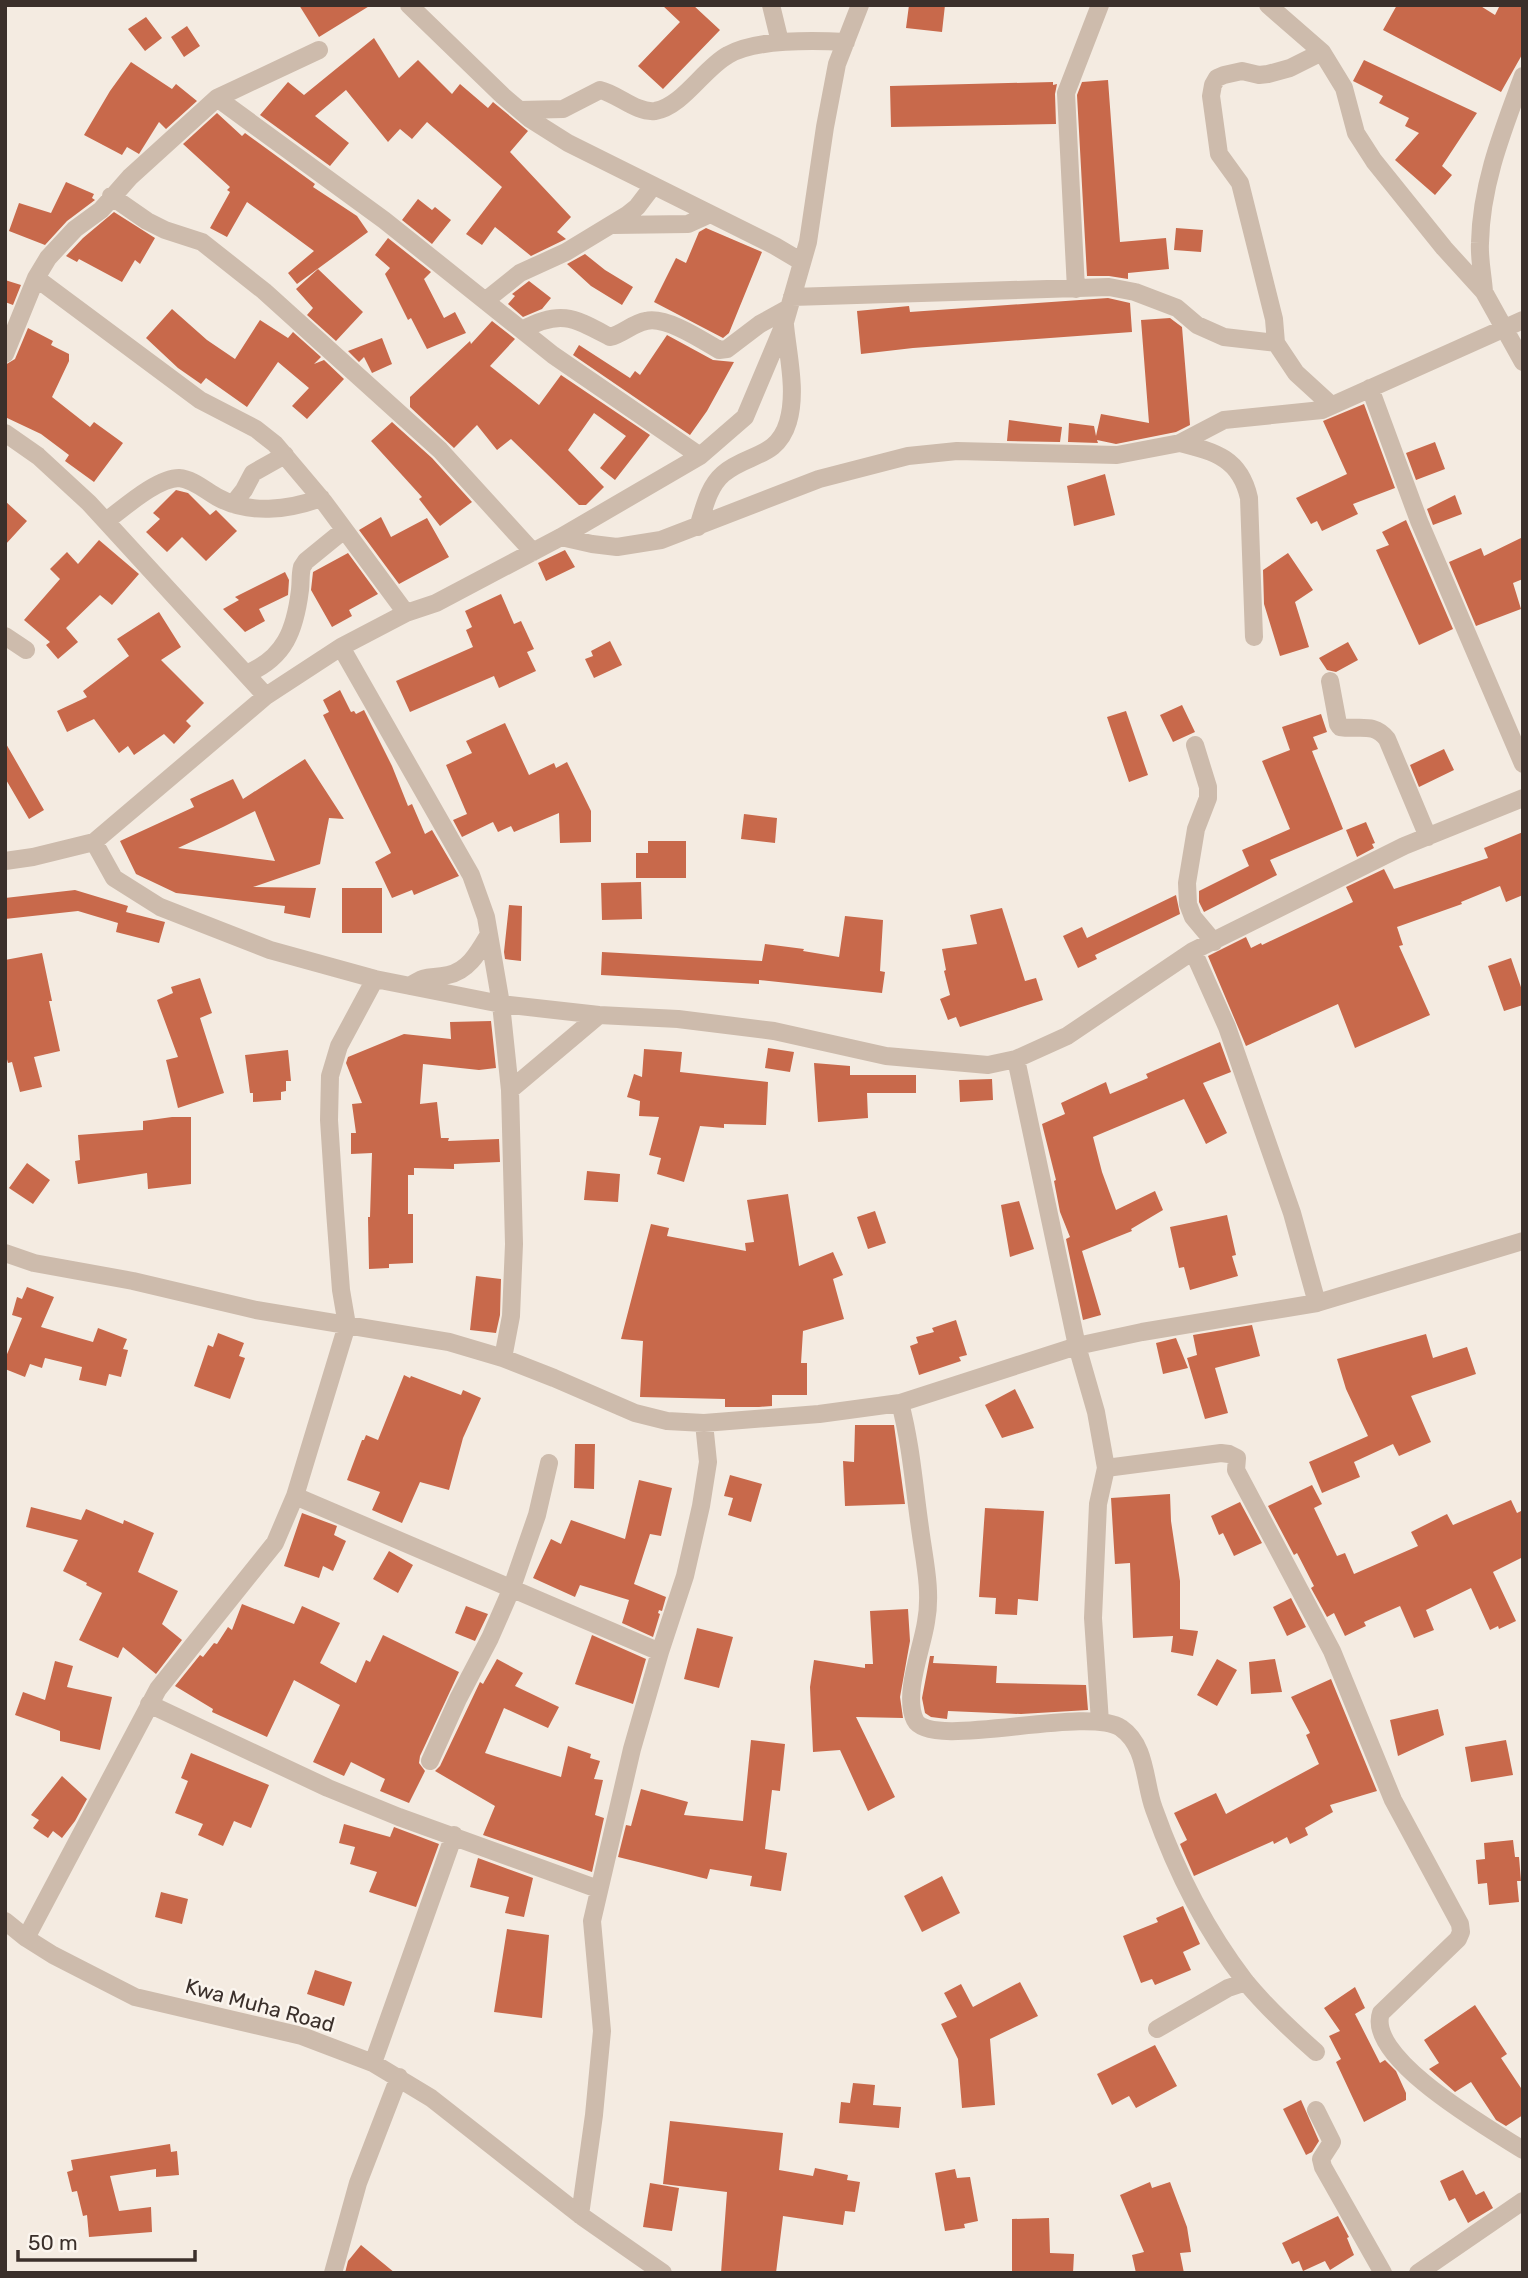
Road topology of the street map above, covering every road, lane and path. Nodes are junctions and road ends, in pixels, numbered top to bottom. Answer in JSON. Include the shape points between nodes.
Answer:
{"nodes":[{"id":1,"x":409,"y":5,"type":"edge"},
{"id":2,"x":771,"y":5,"type":"edge"},
{"id":3,"x":860,"y":5,"type":"edge"},
{"id":4,"x":1100,"y":5,"type":"edge"},
{"id":5,"x":1268,"y":5,"type":"edge"},
{"id":6,"x":780,"y":42,"type":"junction"},
{"id":7,"x":846,"y":42,"type":"junction"},
{"id":8,"x":318,"y":50,"type":"dead end"},
{"id":9,"x":1322,"y":52,"type":"junction"},
{"id":10,"x":1523,"y":76,"type":"edge"},
{"id":11,"x":217,"y":98,"type":"junction"},
{"id":12,"x":520,"y":110,"type":"junction"},
{"id":13,"x":653,"y":186,"type":"junction"},
{"id":14,"x":111,"y":196,"type":"junction"},
{"id":15,"x":710,"y":214,"type":"junction"},
{"id":16,"x":610,"y":225,"type":"junction"},
{"id":17,"x":802,"y":262,"type":"junction"},
{"id":18,"x":36,"y":278,"type":"junction"},
{"id":19,"x":1076,"y":289,"type":"junction"},
{"id":20,"x":1484,"y":292,"type":"junction"},
{"id":21,"x":485,"y":301,"type":"junction"},
{"id":22,"x":788,"y":309,"type":"junction"},
{"id":23,"x":1523,"y":320,"type":"edge"},
{"id":24,"x":1506,"y":327,"type":"junction"},
{"id":25,"x":522,"y":330,"type":"junction"},
{"id":26,"x":1276,"y":343,"type":"junction"},
{"id":27,"x":5,"y":354,"type":"edge"},
{"id":28,"x":1523,"y":362,"type":"edge"},
{"id":29,"x":1370,"y":388,"type":"junction"},
{"id":30,"x":1331,"y":405,"type":"junction"},
{"id":31,"x":5,"y":433,"type":"edge"},
{"id":32,"x":1180,"y":443,"type":"junction"},
{"id":33,"x":285,"y":455,"type":"junction"},
{"id":34,"x":700,"y":456,"type":"junction"},
{"id":35,"x":321,"y":498,"type":"junction"},
{"id":36,"x":233,"y":503,"type":"junction"},
{"id":37,"x":106,"y":521,"type":"junction"},
{"id":38,"x":698,"y":527,"type":"junction"},
{"id":39,"x":344,"y":530,"type":"junction"},
{"id":40,"x":561,"y":537,"type":"junction"},
{"id":41,"x":533,"y":552,"type":"junction"},
{"id":42,"x":406,"y":613,"type":"junction"},
{"id":43,"x":5,"y":636,"type":"edge"},
{"id":44,"x":1254,"y":637,"type":"dead end"},
{"id":45,"x":341,"y":647,"type":"junction"},
{"id":46,"x":26,"y":650,"type":"dead end"},
{"id":47,"x":246,"y":674,"type":"junction"},
{"id":48,"x":1330,"y":681,"type":"dead end"},
{"id":49,"x":265,"y":696,"type":"junction"},
{"id":50,"x":1195,"y":745,"type":"dead end"},
{"id":51,"x":1523,"y":764,"type":"edge"},
{"id":52,"x":1523,"y":798,"type":"edge"},
{"id":53,"x":1428,"y":837,"type":"junction"},
{"id":54,"x":94,"y":842,"type":"junction"},
{"id":55,"x":5,"y":861,"type":"edge"},
{"id":56,"x":488,"y":936,"type":"junction"},
{"id":57,"x":1213,"y":942,"type":"junction"},
{"id":58,"x":1193,"y":951,"type":"junction"},
{"id":59,"x":375,"y":979,"type":"junction"},
{"id":60,"x":410,"y":986,"type":"junction"},
{"id":61,"x":500,"y":1004,"type":"junction"},
{"id":62,"x":599,"y":1015,"type":"junction"},
{"id":63,"x":1016,"y":1059,"type":"junction"},
{"id":64,"x":510,"y":1090,"type":"junction"},
{"id":65,"x":1521,"y":1249,"type":"edge"},
{"id":66,"x":5,"y":1253,"type":"edge"},
{"id":67,"x":1317,"y":1303,"type":"junction"},
{"id":68,"x":348,"y":1325,"type":"junction"},
{"id":69,"x":1077,"y":1346,"type":"junction"},
{"id":70,"x":503,"y":1358,"type":"junction"},
{"id":71,"x":900,"y":1403,"type":"junction"},
{"id":72,"x":704,"y":1423,"type":"junction"},
{"id":73,"x":549,"y":1463,"type":"dead end"},
{"id":74,"x":1106,"y":1468,"type":"junction"},
{"id":75,"x":295,"y":1496,"type":"junction"},
{"id":76,"x":511,"y":1590,"type":"junction"},
{"id":77,"x":660,"y":1652,"type":"junction"},
{"id":78,"x":149,"y":1704,"type":"junction"},
{"id":79,"x":1100,"y":1722,"type":"junction"},
{"id":80,"x":430,"y":1761,"type":"dead end"},
{"id":81,"x":454,"y":1835,"type":"junction"},
{"id":82,"x":598,"y":1889,"type":"junction"},
{"id":83,"x":5,"y":1921,"type":"edge"},
{"id":84,"x":26,"y":1938,"type":"junction"},
{"id":85,"x":1246,"y":1982,"type":"junction"},
{"id":86,"x":1157,"y":2029,"type":"dead end"},
{"id":87,"x":1316,"y":2052,"type":"dead end"},
{"id":88,"x":373,"y":2063,"type":"junction"},
{"id":89,"x":400,"y":2077,"type":"junction"},
{"id":90,"x":1316,"y":2109,"type":"dead end"},
{"id":91,"x":1523,"y":2150,"type":"edge"},
{"id":92,"x":1523,"y":2201,"type":"edge"},
{"id":93,"x":580,"y":2215,"type":"junction"},
{"id":94,"x":333,"y":2273,"type":"edge"},
{"id":95,"x":663,"y":2273,"type":"edge"},
{"id":96,"x":1383,"y":2273,"type":"edge"},
{"id":97,"x":1418,"y":2273,"type":"edge"}],
"edges":[{"from":1,"to":12,"type":"street"},
{"from":2,"to":6,"type":"street"},
{"from":3,"to":7,"type":"street"},
{"from":4,"to":19,"type":"street","via":[[1066,93]]},
{"from":5,"to":9,"type":"street"},
{"from":6,"to":7,"type":"street"},
{"from":6,"to":12,"type":"street","via":[[728,54],[671,105],[656,111],[600,90],[563,109]]},
{"from":7,"to":17,"type":"street","via":[[824,127]]},
{"from":8,"to":11,"type":"street"},
{"from":9,"to":20,"type":"street","via":[[1343,88],[1356,133],[1374,161]]},
{"from":9,"to":26,"type":"street","via":[[1268,74],[1242,71],[1224,75],[1217,78],[1211,96],[1219,153],[1240,183]]},
{"from":10,"to":20,"type":"street","via":[[1485,192],[1479,246]]},
{"from":11,"to":14,"type":"street"},
{"from":11,"to":21,"type":"street","via":[[384,220]]},
{"from":12,"to":13,"type":"street","via":[[568,143]]},
{"from":13,"to":15,"type":"street"},
{"from":13,"to":16,"type":"street","via":[[638,207]]},
{"from":14,"to":18,"type":"street","via":[[60,244]]},
{"from":14,"to":41,"type":"street","via":[[156,225],[202,242],[264,291],[440,450]]},
{"from":15,"to":16,"type":"street","via":[[688,224]]},
{"from":15,"to":17,"type":"street"},
{"from":16,"to":21,"type":"street","via":[[566,253],[520,273]]},
{"from":17,"to":22,"type":"street"},
{"from":18,"to":27,"type":"street"},
{"from":18,"to":33,"type":"street","via":[[200,400],[256,429]]},
{"from":19,"to":22,"type":"street"},
{"from":19,"to":26,"type":"street","via":[[1109,287],[1135,292],[1177,308],[1213,333]]},
{"from":20,"to":24,"type":"street"},
{"from":21,"to":25,"type":"street"},
{"from":22,"to":25,"type":"street","via":[[727,349],[652,320],[610,337],[561,316],[545,318]]},
{"from":22,"to":34,"type":"street","via":[[744,417]]},
{"from":22,"to":38,"type":"street","via":[[791,396],[783,435],[775,446],[723,475],[709,494]]},
{"from":23,"to":24,"type":"street"},
{"from":24,"to":28,"type":"street"},
{"from":24,"to":29,"type":"street"},
{"from":25,"to":34,"type":"street"},
{"from":26,"to":30,"type":"street","via":[[1296,373]]},
{"from":29,"to":30,"type":"street"},
{"from":29,"to":51,"type":"street","via":[[1419,521]]},
{"from":30,"to":32,"type":"street","via":[[1322,411],[1224,420]]},
{"from":31,"to":37,"type":"street","via":[[38,456]]},
{"from":32,"to":38,"type":"street","via":[[1117,455],[957,451],[908,456],[819,479]]},
{"from":32,"to":44,"type":"street","via":[[1213,451],[1242,476],[1247,487]]},
{"from":33,"to":35,"type":"street"},
{"from":33,"to":36,"type":"street","via":[[253,473]]},
{"from":34,"to":40,"type":"street"},
{"from":35,"to":36,"type":"street","via":[[274,509]]},
{"from":35,"to":39,"type":"street"},
{"from":36,"to":37,"type":"street","via":[[180,478],[161,482]]},
{"from":37,"to":47,"type":"street"},
{"from":38,"to":40,"type":"street","via":[[661,540],[617,547]]},
{"from":39,"to":42,"type":"street"},
{"from":39,"to":47,"type":"street","via":[[302,568],[292,627],[279,653]]},
{"from":40,"to":41,"type":"street"},
{"from":41,"to":42,"type":"street","via":[[436,603]]},
{"from":42,"to":45,"type":"street"},
{"from":43,"to":46,"type":"street"},
{"from":45,"to":49,"type":"street"},
{"from":45,"to":56,"type":"street","via":[[471,875]]},
{"from":47,"to":49,"type":"street"},
{"from":48,"to":53,"type":"street","via":[[1340,727],[1373,727],[1387,739]]},
{"from":49,"to":54,"type":"street"},
{"from":50,"to":57,"type":"street","via":[[1208,798],[1196,830],[1188,904]]},
{"from":52,"to":53,"type":"street"},
{"from":53,"to":57,"type":"street"},
{"from":54,"to":55,"type":"street"},
{"from":54,"to":59,"type":"street","via":[[114,878],[160,907],[270,950]]},
{"from":56,"to":60,"type":"street","via":[[463,969],[427,976]]},
{"from":56,"to":61,"type":"street"},
{"from":57,"to":58,"type":"street"},
{"from":58,"to":63,"type":"street","via":[[1067,1036]]},
{"from":58,"to":67,"type":"street","via":[[1227,1027],[1292,1213]]},
{"from":59,"to":60,"type":"street"},
{"from":59,"to":68,"type":"street","via":[[339,1046],[330,1076],[335,1211]]},
{"from":60,"to":61,"type":"street"},
{"from":61,"to":62,"type":"street"},
{"from":61,"to":64,"type":"street"},
{"from":62,"to":63,"type":"street","via":[[774,1031],[886,1056],[988,1065]]},
{"from":62,"to":64,"type":"street"},
{"from":63,"to":69,"type":"street"},
{"from":64,"to":70,"type":"street","via":[[514,1244],[511,1317]]},
{"from":65,"to":67,"type":"street"},
{"from":66,"to":68,"type":"street","via":[[256,1310]]},
{"from":67,"to":69,"type":"street"},
{"from":68,"to":70,"type":"street","via":[[449,1342]]},
{"from":68,"to":75,"type":"street"},
{"from":69,"to":71,"type":"street"},
{"from":69,"to":74,"type":"street"},
{"from":70,"to":72,"type":"street","via":[[635,1413]]},
{"from":71,"to":72,"type":"street"},
{"from":71,"to":79,"type":"street","via":[[928,1579],[927,1620],[914,1667],[912,1713],[917,1724],[926,1730],[946,1731]]},
{"from":72,"to":77,"type":"street","via":[[708,1462],[701,1506],[685,1576]]},
{"from":73,"to":76,"type":"street"},
{"from":74,"to":79,"type":"street","via":[[1098,1504],[1093,1618]]},
{"from":74,"to":91,"type":"street","via":[[1221,1453],[1237,1458],[1236,1470],[1332,1651],[1393,1800],[1460,1924],[1458,1939],[1381,2013],[1381,2031],[1401,2061],[1430,2089]]},
{"from":75,"to":76,"type":"street"},
{"from":75,"to":78,"type":"street","via":[[275,1544],[194,1641]]},
{"from":76,"to":77,"type":"street"},
{"from":76,"to":80,"type":"street"},
{"from":77,"to":82,"type":"street"},
{"from":78,"to":81,"type":"street","via":[[328,1788]]},
{"from":78,"to":84,"type":"street"},
{"from":79,"to":85,"type":"street","via":[[1120,1727],[1134,1741],[1177,1869],[1204,1920]]},
{"from":81,"to":82,"type":"street"},
{"from":81,"to":88,"type":"street"},
{"from":82,"to":93,"type":"street","via":[[592,1921],[602,2031]]},
{"from":83,"to":84,"type":"street","name":"Kwa Muha Road"},
{"from":84,"to":88,"type":"street","name":"Kwa Muha Road","via":[[135,1997],[302,2036]]},
{"from":85,"to":86,"type":"street"},
{"from":85,"to":87,"type":"street"},
{"from":88,"to":89,"type":"street","name":"Kwa Muha Road"},
{"from":89,"to":93,"type":"street","name":"Kwa Muha Road"},
{"from":89,"to":94,"type":"street","via":[[358,2183]]},
{"from":90,"to":96,"type":"street","via":[[1332,2142],[1321,2159],[1322,2167]]},
{"from":92,"to":97,"type":"street"},
{"from":93,"to":95,"type":"street","name":"Kwa Muha Road"}]}
